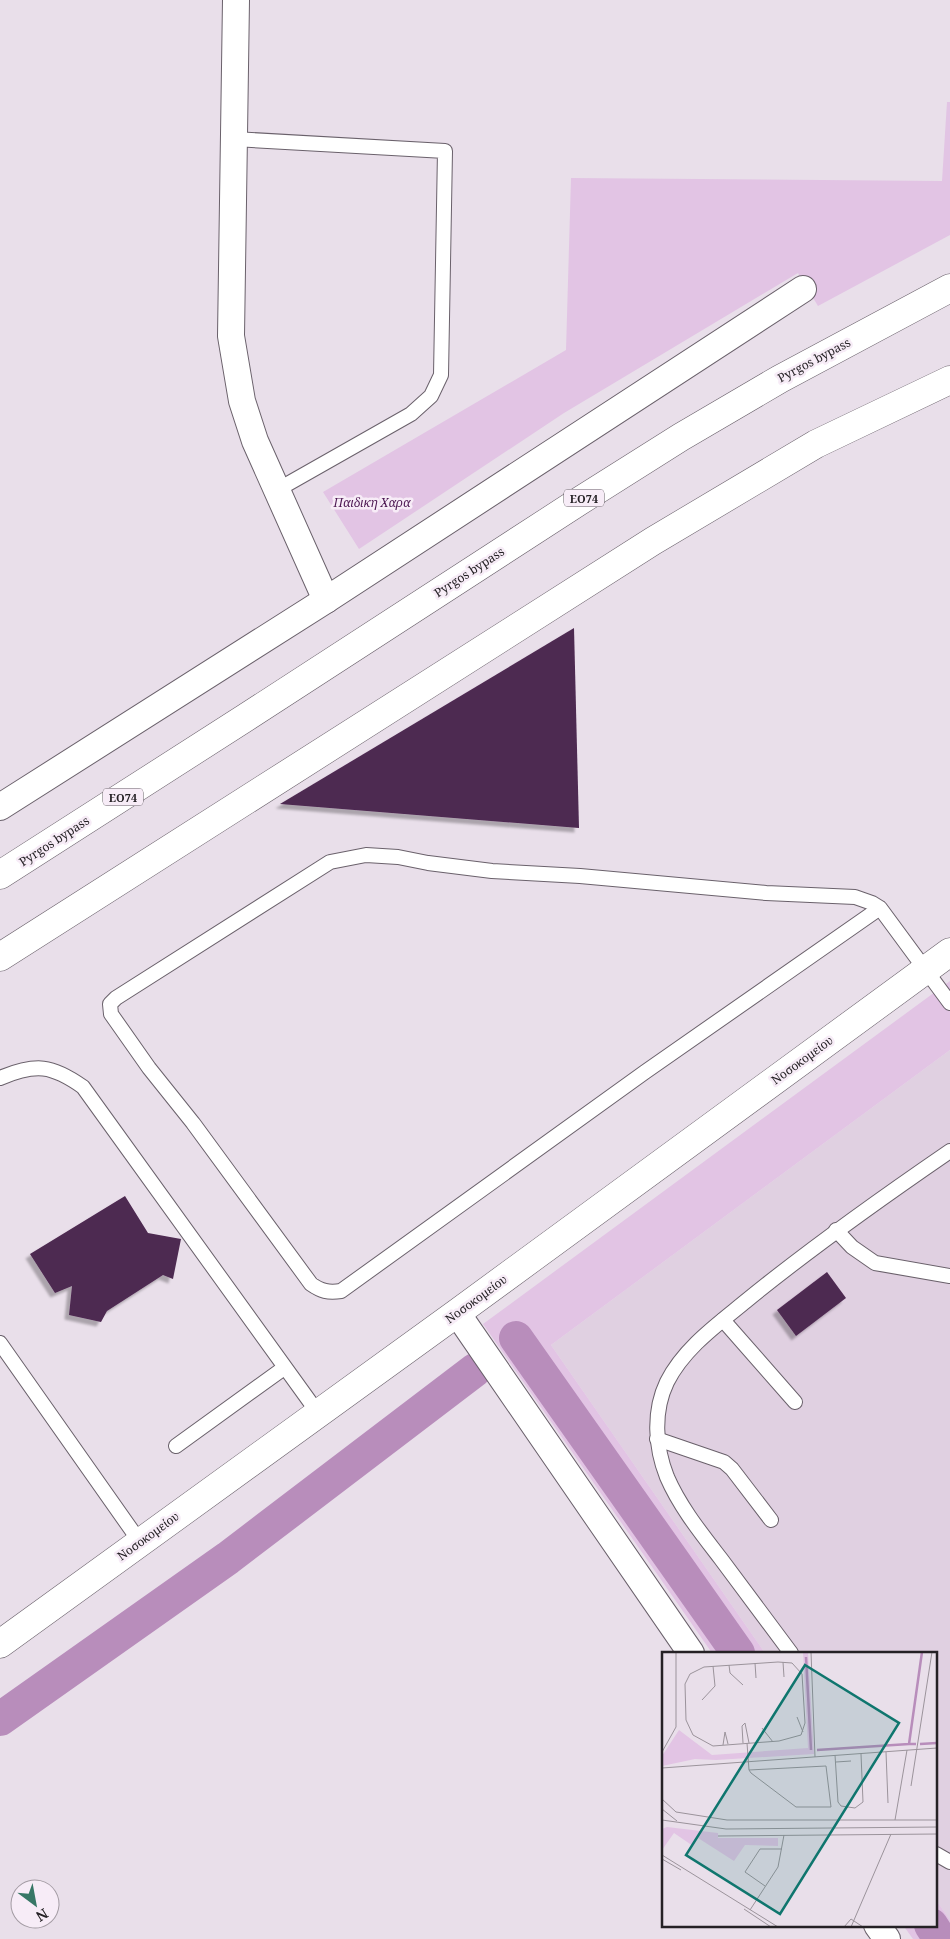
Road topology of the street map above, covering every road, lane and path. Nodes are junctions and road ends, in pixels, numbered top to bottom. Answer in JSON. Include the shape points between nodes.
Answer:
{"nodes":[{"id":1,"x":236,"y":0,"type":"edge"},
{"id":2,"x":234,"y":139,"type":"junction"},
{"id":3,"x":950,"y":288,"type":"edge"},
{"id":4,"x":803,"y":290,"type":"dead end"},
{"id":5,"x":950,"y":380,"type":"edge"},
{"id":6,"x":277,"y":490,"type":"junction"},
{"id":7,"x":326,"y":600,"type":"junction"},
{"id":8,"x":0,"y":807,"type":"edge"},
{"id":9,"x":0,"y":875,"type":"edge"},
{"id":10,"x":880,"y":908,"type":"junction"},
{"id":11,"x":950,"y":952,"type":"edge"},
{"id":12,"x":0,"y":957,"type":"edge"},
{"id":13,"x":926,"y":969,"type":"junction"},
{"id":14,"x":950,"y":1003,"type":"edge"},
{"id":15,"x":0,"y":1078,"type":"edge"},
{"id":16,"x":950,"y":1151,"type":"edge"},
{"id":17,"x":836,"y":1230,"type":"junction"},
{"id":18,"x":950,"y":1276,"type":"edge"},
{"id":19,"x":457,"y":1313,"type":"junction"},
{"id":20,"x":723,"y":1320,"type":"junction"},
{"id":21,"x":0,"y":1343,"type":"edge"},
{"id":22,"x":284,"y":1368,"type":"junction"},
{"id":23,"x":796,"y":1402,"type":"dead end"},
{"id":24,"x":318,"y":1412,"type":"junction"},
{"id":25,"x":657,"y":1439,"type":"junction"},
{"id":26,"x":176,"y":1446,"type":"dead end"},
{"id":27,"x":771,"y":1520,"type":"dead end"},
{"id":28,"x":140,"y":1542,"type":"junction"},
{"id":29,"x":0,"y":1644,"type":"edge"},
{"id":30,"x":690,"y":1652,"type":"edge"},
{"id":31,"x":790,"y":1652,"type":"edge"},
{"id":32,"x":938,"y":1855,"type":"edge"},
{"id":33,"x":950,"y":1862,"type":"edge"},
{"id":34,"x":878,"y":1926,"type":"edge"},
{"id":35,"x":886,"y":1939,"type":"edge"}],
"edges":[{"from":1,"to":2,"type":"street"},
{"from":2,"to":6,"type":"street","via":[[231,336],[242,401],[255,441]]},
{"from":2,"to":6,"type":"lane","via":[[445,151],[441,375],[431,396],[411,414]]},
{"from":3,"to":9,"type":"main road","name":"Pyrgos bypass","number":"ΕΟ74","via":[[780,378],[674,442]]},
{"from":4,"to":7,"type":"street"},
{"from":5,"to":12,"type":"main road","via":[[816,444],[653,541]]},
{"from":6,"to":7,"type":"street"},
{"from":7,"to":8,"type":"street"},
{"from":10,"to":10,"type":"lane","via":[[855,897],[492,870],[366,854],[330,862],[116,998],[110,1004],[111,1014],[311,1284],[320,1290],[341,1291]]},
{"from":10,"to":13,"type":"lane"},
{"from":11,"to":13,"type":"main road","name":"Νοσοκομείου"},
{"from":13,"to":14,"type":"lane"},
{"from":13,"to":19,"type":"main road","name":"Νοσοκομείου"},
{"from":15,"to":22,"type":"lane","via":[[40,1067],[64,1074],[83,1087]]},
{"from":16,"to":17,"type":"lane"},
{"from":17,"to":18,"type":"lane","via":[[852,1247],[875,1263]]},
{"from":17,"to":20,"type":"lane"},
{"from":19,"to":24,"type":"main road","name":"Νοσοκομείου"},
{"from":19,"to":30,"type":"street"},
{"from":20,"to":23,"type":"lane"},
{"from":20,"to":25,"type":"lane","via":[[684,1358],[668,1381],[658,1405]]},
{"from":21,"to":28,"type":"lane"},
{"from":22,"to":24,"type":"lane"},
{"from":22,"to":26,"type":"lane"},
{"from":24,"to":28,"type":"main road","name":"Νοσοκομείου"},
{"from":25,"to":27,"type":"lane","via":[[724,1462]]},
{"from":25,"to":31,"type":"lane","via":[[667,1476],[685,1512]]},
{"from":28,"to":29,"type":"main road","name":"Νοσοκομείου"},
{"from":32,"to":33,"type":"lane"},
{"from":34,"to":35,"type":"street"}]}
